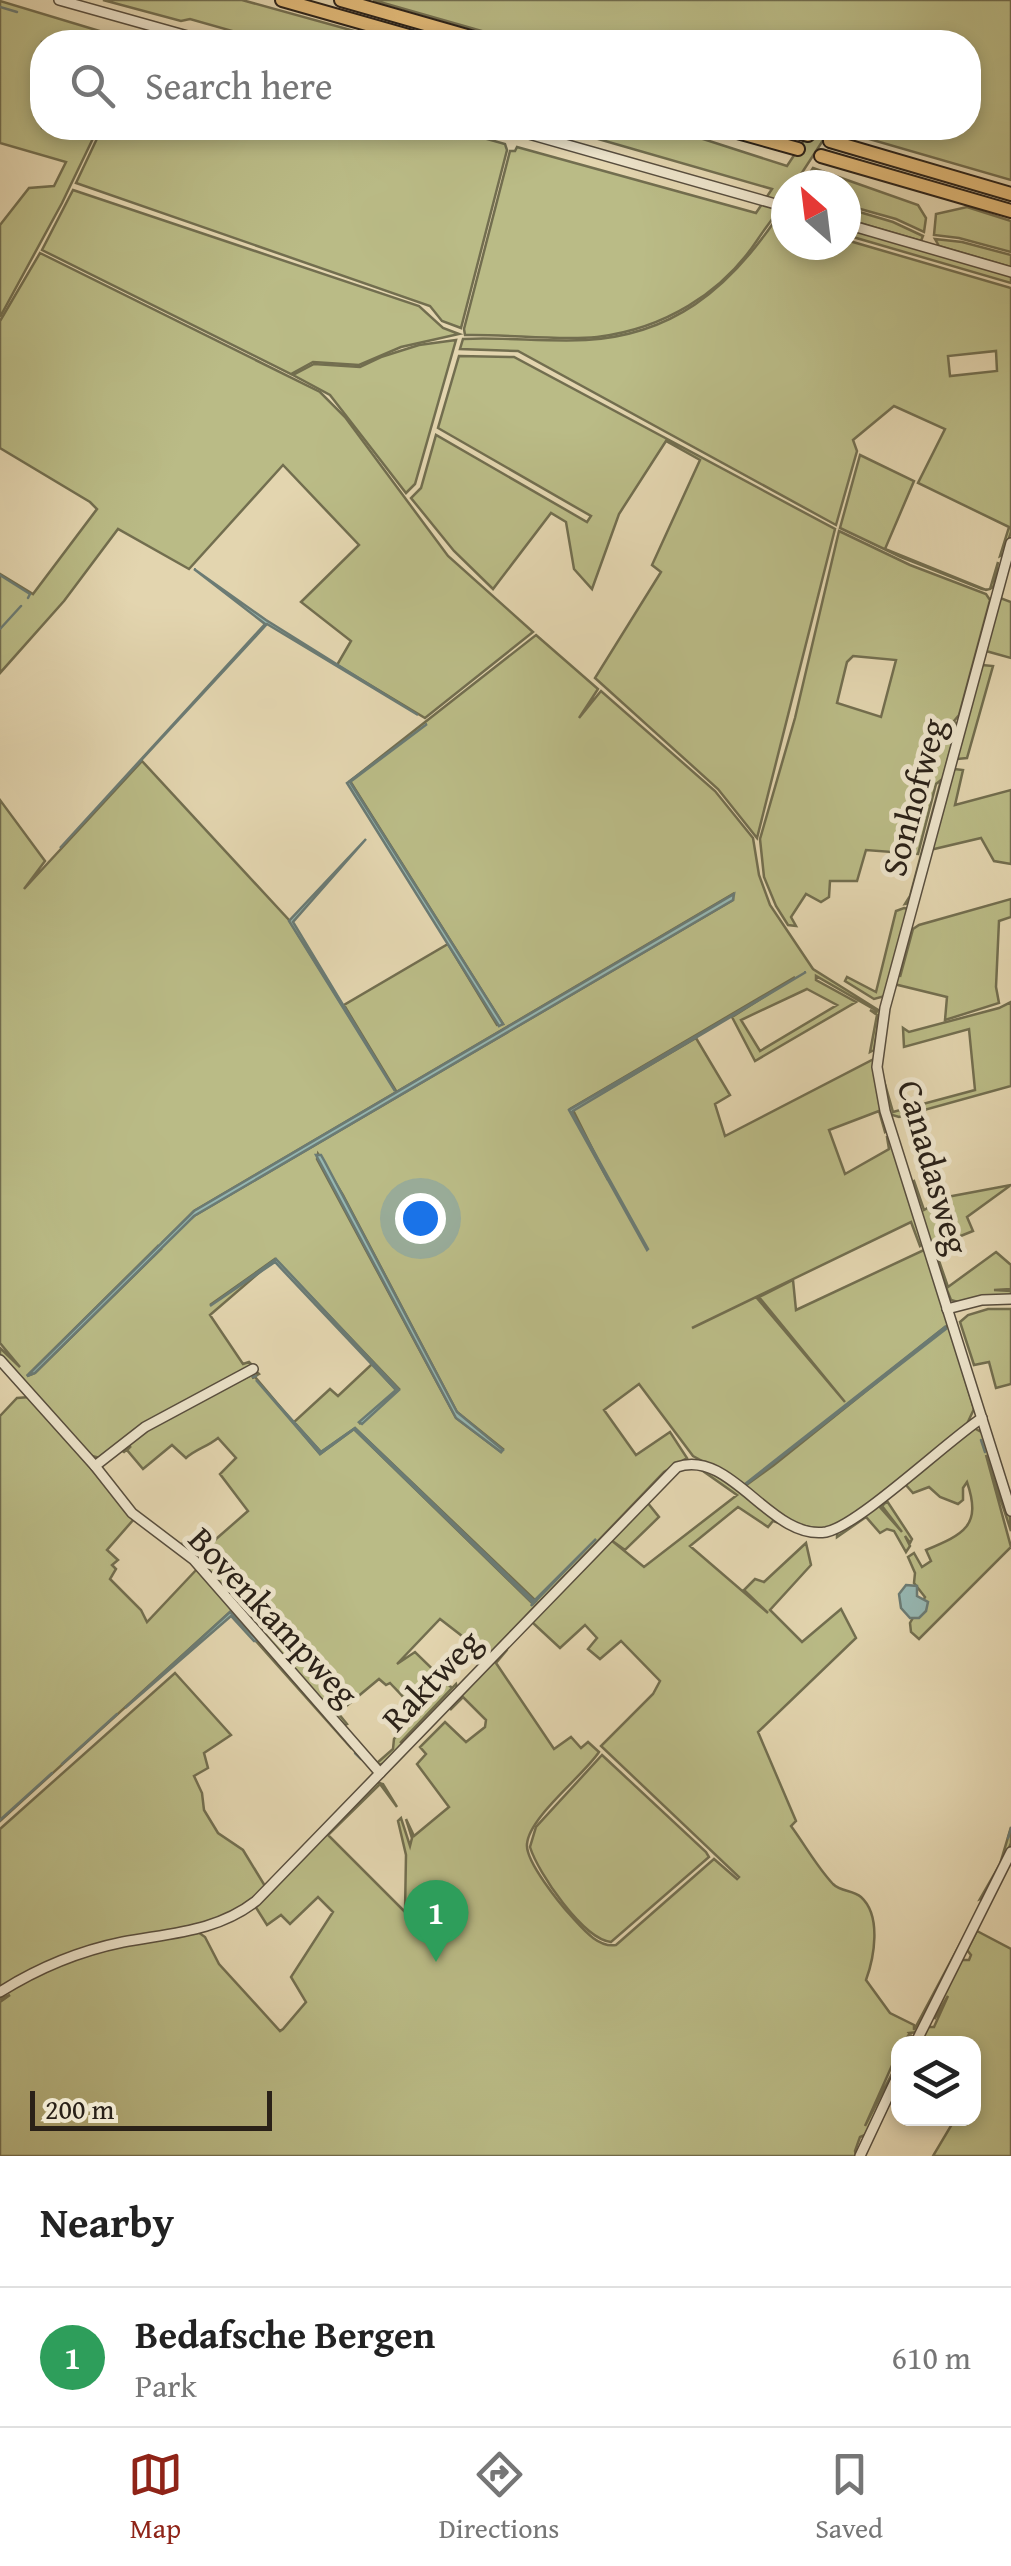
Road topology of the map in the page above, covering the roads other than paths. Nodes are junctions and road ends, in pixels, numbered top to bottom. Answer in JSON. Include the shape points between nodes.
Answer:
{"nodes":[{"id":1,"x":59,"y":0,"type":"edge"},
{"id":2,"x":282,"y":0,"type":"edge"},
{"id":3,"x":341,"y":0,"type":"edge"},
{"id":4,"x":166,"y":30,"type":"edge"},
{"id":5,"x":388,"y":30,"type":"edge"},
{"id":6,"x":446,"y":30,"type":"edge"},
{"id":7,"x":550,"y":140,"type":"edge"},
{"id":8,"x":766,"y":140,"type":"edge"},
{"id":9,"x":830,"y":141,"type":"dead end"},
{"id":10,"x":798,"y":149,"type":"dead end"},
{"id":11,"x":821,"y":156,"type":"dead end"},
{"id":12,"x":1011,"y":194,"type":"edge"},
{"id":13,"x":771,"y":203,"type":"edge"},
{"id":14,"x":1011,"y":211,"type":"edge"},
{"id":15,"x":861,"y":228,"type":"edge"},
{"id":16,"x":1011,"y":272,"type":"edge"},
{"id":17,"x":1011,"y":543,"type":"edge"},
{"id":18,"x":876,"y":1067,"type":"joint"},
{"id":19,"x":1011,"y":1299,"type":"edge"},
{"id":20,"x":947,"y":1309,"type":"junction"},
{"id":21,"x":0,"y":1360,"type":"edge"},
{"id":22,"x":253,"y":1369,"type":"dead end"},
{"id":23,"x":982,"y":1418,"type":"junction"},
{"id":24,"x":95,"y":1466,"type":"junction"},
{"id":25,"x":1011,"y":1511,"type":"edge"},
{"id":26,"x":380,"y":1772,"type":"junction"},
{"id":27,"x":1011,"y":1852,"type":"edge"},
{"id":28,"x":0,"y":1992,"type":"edge"},
{"id":29,"x":919,"y":2036,"type":"edge"},
{"id":30,"x":891,"y":2090,"type":"edge"},
{"id":31,"x":860,"y":2156,"type":"edge"}],
"edges":[{"from":1,"to":4,"type":"street"},
{"from":2,"to":5,"type":"highway"},
{"from":3,"to":6,"type":"highway"},
{"from":7,"to":13,"type":"street"},
{"from":8,"to":10,"type":"highway"},
{"from":9,"to":12,"type":"highway"},
{"from":11,"to":14,"type":"highway"},
{"from":15,"to":16,"type":"street"},
{"from":17,"to":18,"type":"street","name":"Sonhofweg","via":[[885,1008]]},
{"from":18,"to":20,"type":"street","name":"Canadasweg"},
{"from":19,"to":20,"type":"street"},
{"from":20,"to":23,"type":"street","name":"Canadasweg"},
{"from":21,"to":24,"type":"street","name":"Bovenkampweg"},
{"from":22,"to":24,"type":"street","via":[[146,1428]]},
{"from":23,"to":25,"type":"street","name":"Canadasweg"},
{"from":23,"to":26,"type":"street","name":"Raktweg","via":[[853,1518],[822,1533],[796,1528],[712,1468],[676,1467]]},
{"from":24,"to":26,"type":"street","name":"Bovenkampweg","via":[[140,1521],[194,1560]]},
{"from":26,"to":28,"type":"street","name":"Raktweg","via":[[241,1912],[204,1928],[70,1957]]},
{"from":27,"to":29,"type":"street"},
{"from":30,"to":31,"type":"street"}]}
